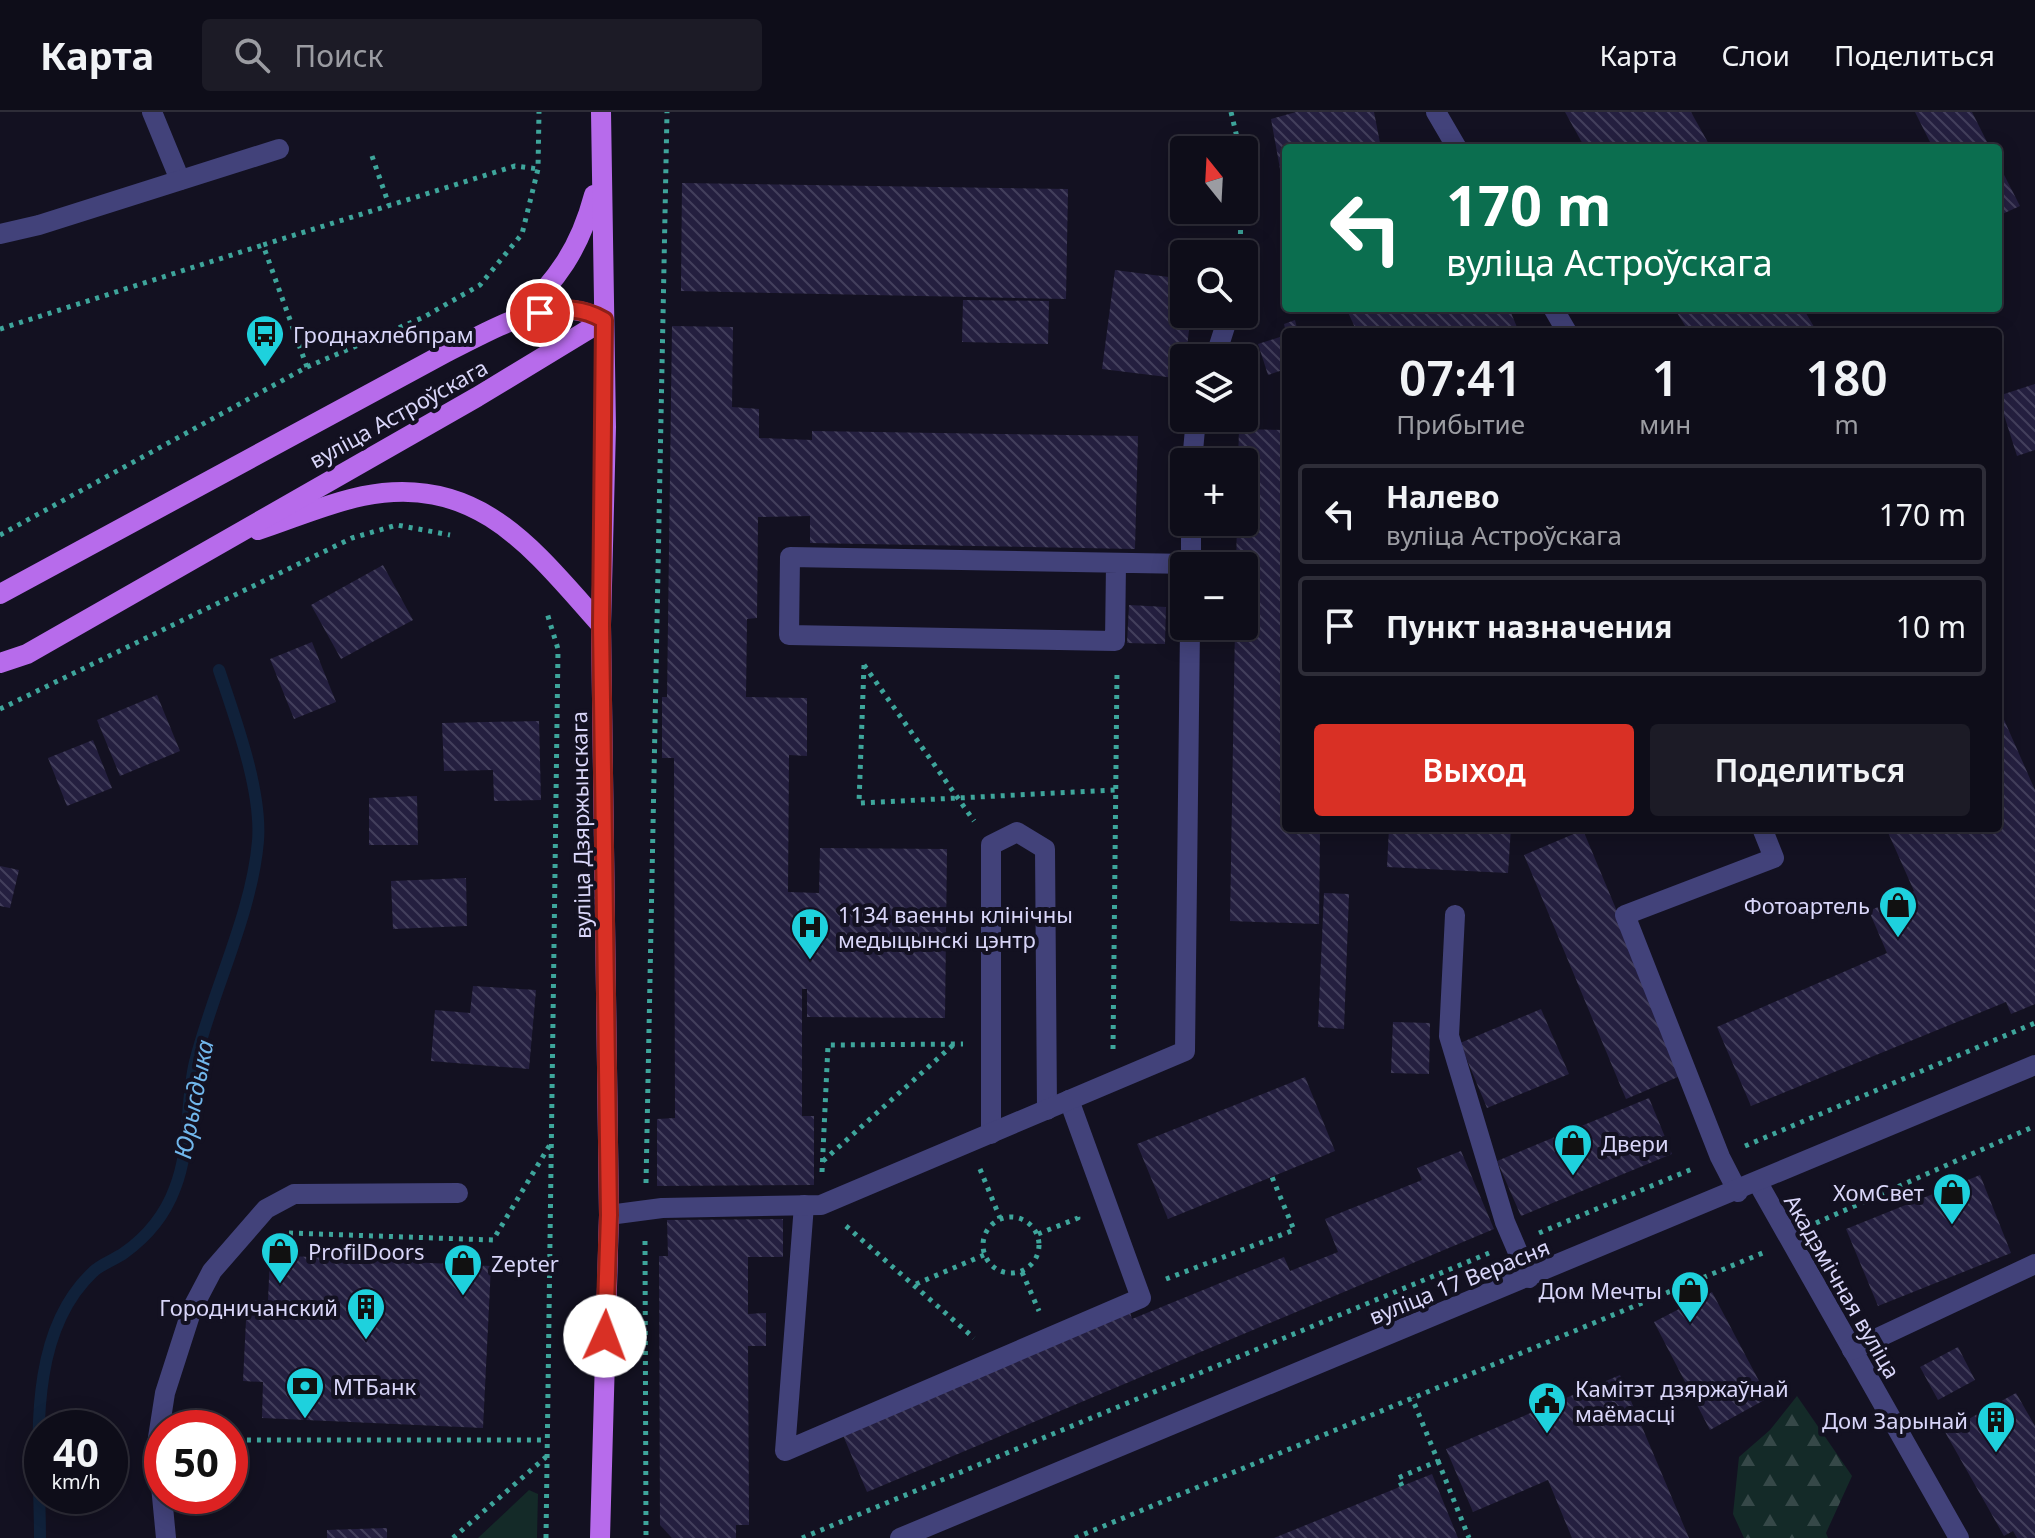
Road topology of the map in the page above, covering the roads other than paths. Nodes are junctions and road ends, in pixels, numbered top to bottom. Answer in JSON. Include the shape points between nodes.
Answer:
{"nodes":[{"id":1,"x":152,"y":112,"type":"edge"},
{"id":2,"x":601,"y":112,"type":"edge"},
{"id":3,"x":1436,"y":112,"type":"edge"},
{"id":4,"x":1455,"y":144,"type":"edge"},
{"id":5,"x":279,"y":149,"type":"dead end"},
{"id":6,"x":600,"y":171,"type":"junction"},
{"id":7,"x":180,"y":180,"type":"junction"},
{"id":8,"x":0,"y":234,"type":"edge"},
{"id":9,"x":517,"y":318,"type":"junction"},
{"id":10,"x":604,"y":320,"type":"junction"},
{"id":11,"x":216,"y":544,"type":"junction"},
{"id":12,"x":1116,"y":564,"type":"junction"},
{"id":13,"x":1170,"y":565,"type":"edge"},
{"id":14,"x":0,"y":594,"type":"edge"},
{"id":15,"x":601,"y":625,"type":"junction"},
{"id":16,"x":1190,"y":640,"type":"edge"},
{"id":17,"x":0,"y":663,"type":"edge"},
{"id":18,"x":1764,"y":832,"type":"edge"},
{"id":19,"x":1455,"y":915,"type":"dead end"},
{"id":20,"x":2035,"y":1065,"type":"edge"},
{"id":21,"x":1069,"y":1100,"type":"junction"},
{"id":22,"x":1047,"y":1110,"type":"junction"},
{"id":23,"x":991,"y":1134,"type":"junction"},
{"id":24,"x":1758,"y":1183,"type":"junction"},
{"id":25,"x":1738,"y":1192,"type":"junction"},
{"id":26,"x":458,"y":1193,"type":"dead end"},
{"id":27,"x":812,"y":1205,"type":"junction"},
{"id":28,"x":609,"y":1215,"type":"junction"},
{"id":29,"x":2035,"y":1264,"type":"edge"},
{"id":30,"x":1529,"y":1278,"type":"junction"},
{"id":31,"x":1852,"y":1350,"type":"junction"},
{"id":32,"x":166,"y":1538,"type":"edge"},
{"id":33,"x":600,"y":1538,"type":"edge"},
{"id":34,"x":900,"y":1538,"type":"edge"},
{"id":35,"x":1959,"y":1538,"type":"edge"}],
"edges":[{"from":1,"to":7,"type":"street"},
{"from":2,"to":6,"type":"main road","name":"вуліца Дзяржынскага"},
{"from":3,"to":4,"type":"street"},
{"from":5,"to":7,"type":"street"},
{"from":6,"to":9,"type":"main road","via":[[575,252],[561,274]]},
{"from":6,"to":10,"type":"main road","name":"вуліца Дзяржынскага"},
{"from":7,"to":8,"type":"street"},
{"from":9,"to":10,"type":"main road","name":"вуліца Астроўскага","via":[[574,309]]},
{"from":9,"to":14,"type":"main road","name":"вуліца Астроўскага"},
{"from":10,"to":11,"type":"main road","name":"вуліца Астроўскага"},
{"from":10,"to":15,"type":"main road","name":"вуліца Дзяржынскага"},
{"from":11,"to":15,"type":"main road","via":[[363,496],[413,492],[449,497],[522,537]]},
{"from":11,"to":17,"type":"main road","name":"вуліца Астроўскага","via":[[27,654]]},
{"from":12,"to":12,"type":"street","via":[[790,557],[789,635],[1115,641]]},
{"from":12,"to":13,"type":"street"},
{"from":15,"to":28,"type":"main road","name":"вуліца Дзяржынскага"},
{"from":16,"to":21,"type":"street","via":[[1185,1051]]},
{"from":18,"to":25,"type":"street","via":[[1774,858],[1625,915]]},
{"from":19,"to":30,"type":"street","via":[[1449,1036]]},
{"from":20,"to":24,"type":"street","name":"вуліца 17 Верасня"},
{"from":21,"to":22,"type":"street"},
{"from":21,"to":27,"type":"street","via":[[1141,1298],[785,1451]]},
{"from":22,"to":23,"type":"street"},
{"from":22,"to":23,"type":"street","via":[[1045,849],[1017,832],[991,845]]},
{"from":23,"to":27,"type":"street"},
{"from":24,"to":25,"type":"street","name":"вуліца 17 Верасня"},
{"from":24,"to":31,"type":"street","name":"Акадэмічная вуліца"},
{"from":25,"to":30,"type":"street","name":"вуліца 17 Верасня"},
{"from":26,"to":32,"type":"street","via":[[294,1194],[266,1209],[212,1271],[192,1309],[165,1393],[157,1444]]},
{"from":27,"to":28,"type":"street"},
{"from":28,"to":33,"type":"main road","name":"вуліца Дзяржынскага"},
{"from":29,"to":31,"type":"street"},
{"from":30,"to":34,"type":"street","name":"вуліца 17 Верасня"},
{"from":31,"to":35,"type":"street","name":"Акадэмічная вуліца"}]}
